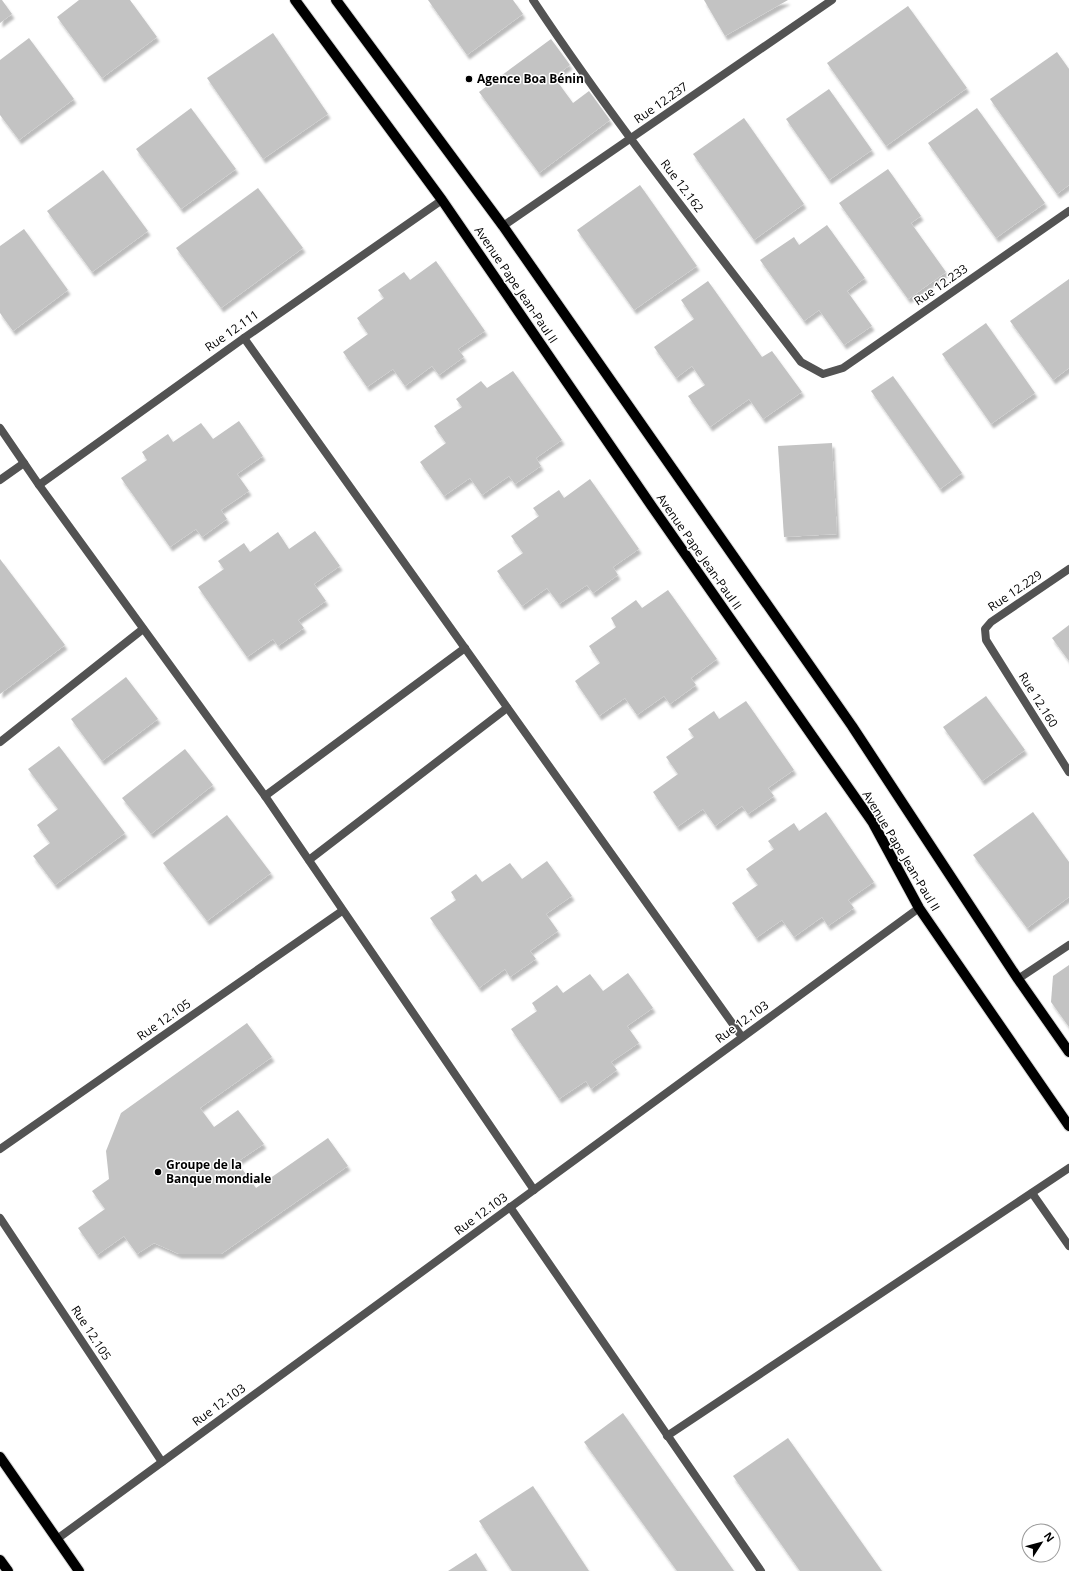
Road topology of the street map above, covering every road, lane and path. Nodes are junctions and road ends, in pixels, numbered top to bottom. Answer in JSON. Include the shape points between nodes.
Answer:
{"nodes":[{"id":1,"x":295,"y":0,"type":"edge"},
{"id":2,"x":336,"y":0,"type":"edge"},
{"id":3,"x":533,"y":0,"type":"edge"},
{"id":4,"x":832,"y":0,"type":"edge"},
{"id":5,"x":630,"y":138,"type":"junction"},
{"id":6,"x":442,"y":200,"type":"junction"},
{"id":7,"x":1069,"y":211,"type":"edge"},
{"id":8,"x":503,"y":226,"type":"junction"},
{"id":9,"x":244,"y":338,"type":"junction"},
{"id":10,"x":823,"y":374,"type":"joint"},
{"id":11,"x":0,"y":428,"type":"edge"},
{"id":12,"x":24,"y":463,"type":"junction"},
{"id":13,"x":0,"y":480,"type":"edge"},
{"id":14,"x":39,"y":485,"type":"junction"},
{"id":15,"x":1069,"y":569,"type":"edge"},
{"id":16,"x":143,"y":629,"type":"junction"},
{"id":17,"x":986,"y":640,"type":"joint"},
{"id":18,"x":465,"y":648,"type":"junction"},
{"id":19,"x":507,"y":708,"type":"junction"},
{"id":20,"x":0,"y":742,"type":"edge"},
{"id":21,"x":1069,"y":772,"type":"edge"},
{"id":22,"x":266,"y":796,"type":"junction"},
{"id":23,"x":308,"y":860,"type":"junction"},
{"id":24,"x":919,"y":908,"type":"junction"},
{"id":25,"x":342,"y":911,"type":"junction"},
{"id":26,"x":1069,"y":944,"type":"edge"},
{"id":27,"x":1018,"y":979,"type":"junction"},
{"id":28,"x":742,"y":1037,"type":"junction"},
{"id":29,"x":1069,"y":1052,"type":"edge"},
{"id":30,"x":1069,"y":1126,"type":"edge"},
{"id":31,"x":0,"y":1148,"type":"edge"},
{"id":32,"x":1069,"y":1168,"type":"edge"},
{"id":33,"x":534,"y":1190,"type":"junction"},
{"id":34,"x":1032,"y":1193,"type":"junction"},
{"id":35,"x":510,"y":1207,"type":"junction"},
{"id":36,"x":0,"y":1218,"type":"edge"},
{"id":37,"x":1069,"y":1246,"type":"edge"},
{"id":38,"x":668,"y":1436,"type":"junction"},
{"id":39,"x":0,"y":1457,"type":"edge"},
{"id":40,"x":162,"y":1462,"type":"junction"},
{"id":41,"x":57,"y":1539,"type":"junction"},
{"id":42,"x":0,"y":1560,"type":"edge"},
{"id":43,"x":8,"y":1571,"type":"edge"},
{"id":44,"x":79,"y":1571,"type":"edge"},
{"id":45,"x":761,"y":1571,"type":"edge"}],
"edges":[{"from":1,"to":6,"type":"main road","name":"Avenue Pape Jean-Paul II"},
{"from":2,"to":8,"type":"main road","name":"Avenue Pape Jean-Paul II"},
{"from":3,"to":5,"type":"street","name":"Rue 12.162"},
{"from":4,"to":5,"type":"street","name":"Rue 12.237"},
{"from":5,"to":8,"type":"street","name":"Rue 12.237"},
{"from":5,"to":10,"type":"street","name":"Rue 12.162","via":[[801,362]]},
{"from":6,"to":9,"type":"street","name":"Rue 12.111"},
{"from":6,"to":24,"type":"main road","name":"Avenue Pape Jean-Paul II","via":[[873,823]]},
{"from":7,"to":10,"type":"street","name":"Rue 12.233","via":[[843,368]]},
{"from":8,"to":27,"type":"main road","name":"Avenue Pape Jean-Paul II","via":[[852,726]]},
{"from":9,"to":14,"type":"street","name":"Rue 12.111"},
{"from":9,"to":18,"type":"street"},
{"from":11,"to":12,"type":"street"},
{"from":12,"to":13,"type":"street"},
{"from":12,"to":14,"type":"street"},
{"from":14,"to":16,"type":"street"},
{"from":15,"to":17,"type":"street","name":"Rue 12.229","via":[[990,622],[985,629]]},
{"from":16,"to":20,"type":"street"},
{"from":16,"to":22,"type":"street"},
{"from":17,"to":21,"type":"street","name":"Rue 12.160"},
{"from":18,"to":19,"type":"street"},
{"from":18,"to":22,"type":"street"},
{"from":19,"to":23,"type":"street"},
{"from":19,"to":28,"type":"street"},
{"from":22,"to":23,"type":"street"},
{"from":23,"to":25,"type":"street"},
{"from":24,"to":28,"type":"street","name":"Rue 12.103"},
{"from":24,"to":30,"type":"main road","name":"Avenue Pape Jean-Paul II"},
{"from":25,"to":31,"type":"street","name":"Rue 12.105"},
{"from":25,"to":33,"type":"street"},
{"from":26,"to":27,"type":"street"},
{"from":27,"to":29,"type":"main road","name":"Avenue Pape Jean-Paul II"},
{"from":28,"to":33,"type":"street","name":"Rue 12.103"},
{"from":32,"to":34,"type":"street"},
{"from":33,"to":35,"type":"street","name":"Rue 12.103"},
{"from":34,"to":37,"type":"street"},
{"from":34,"to":38,"type":"street"},
{"from":35,"to":38,"type":"street"},
{"from":35,"to":40,"type":"street","name":"Rue 12.103"},
{"from":36,"to":40,"type":"street","name":"Rue 12.105"},
{"from":38,"to":45,"type":"street"},
{"from":39,"to":41,"type":"main road"},
{"from":40,"to":41,"type":"street","name":"Rue 12.103"},
{"from":41,"to":44,"type":"main road"},
{"from":42,"to":43,"type":"main road"}]}
